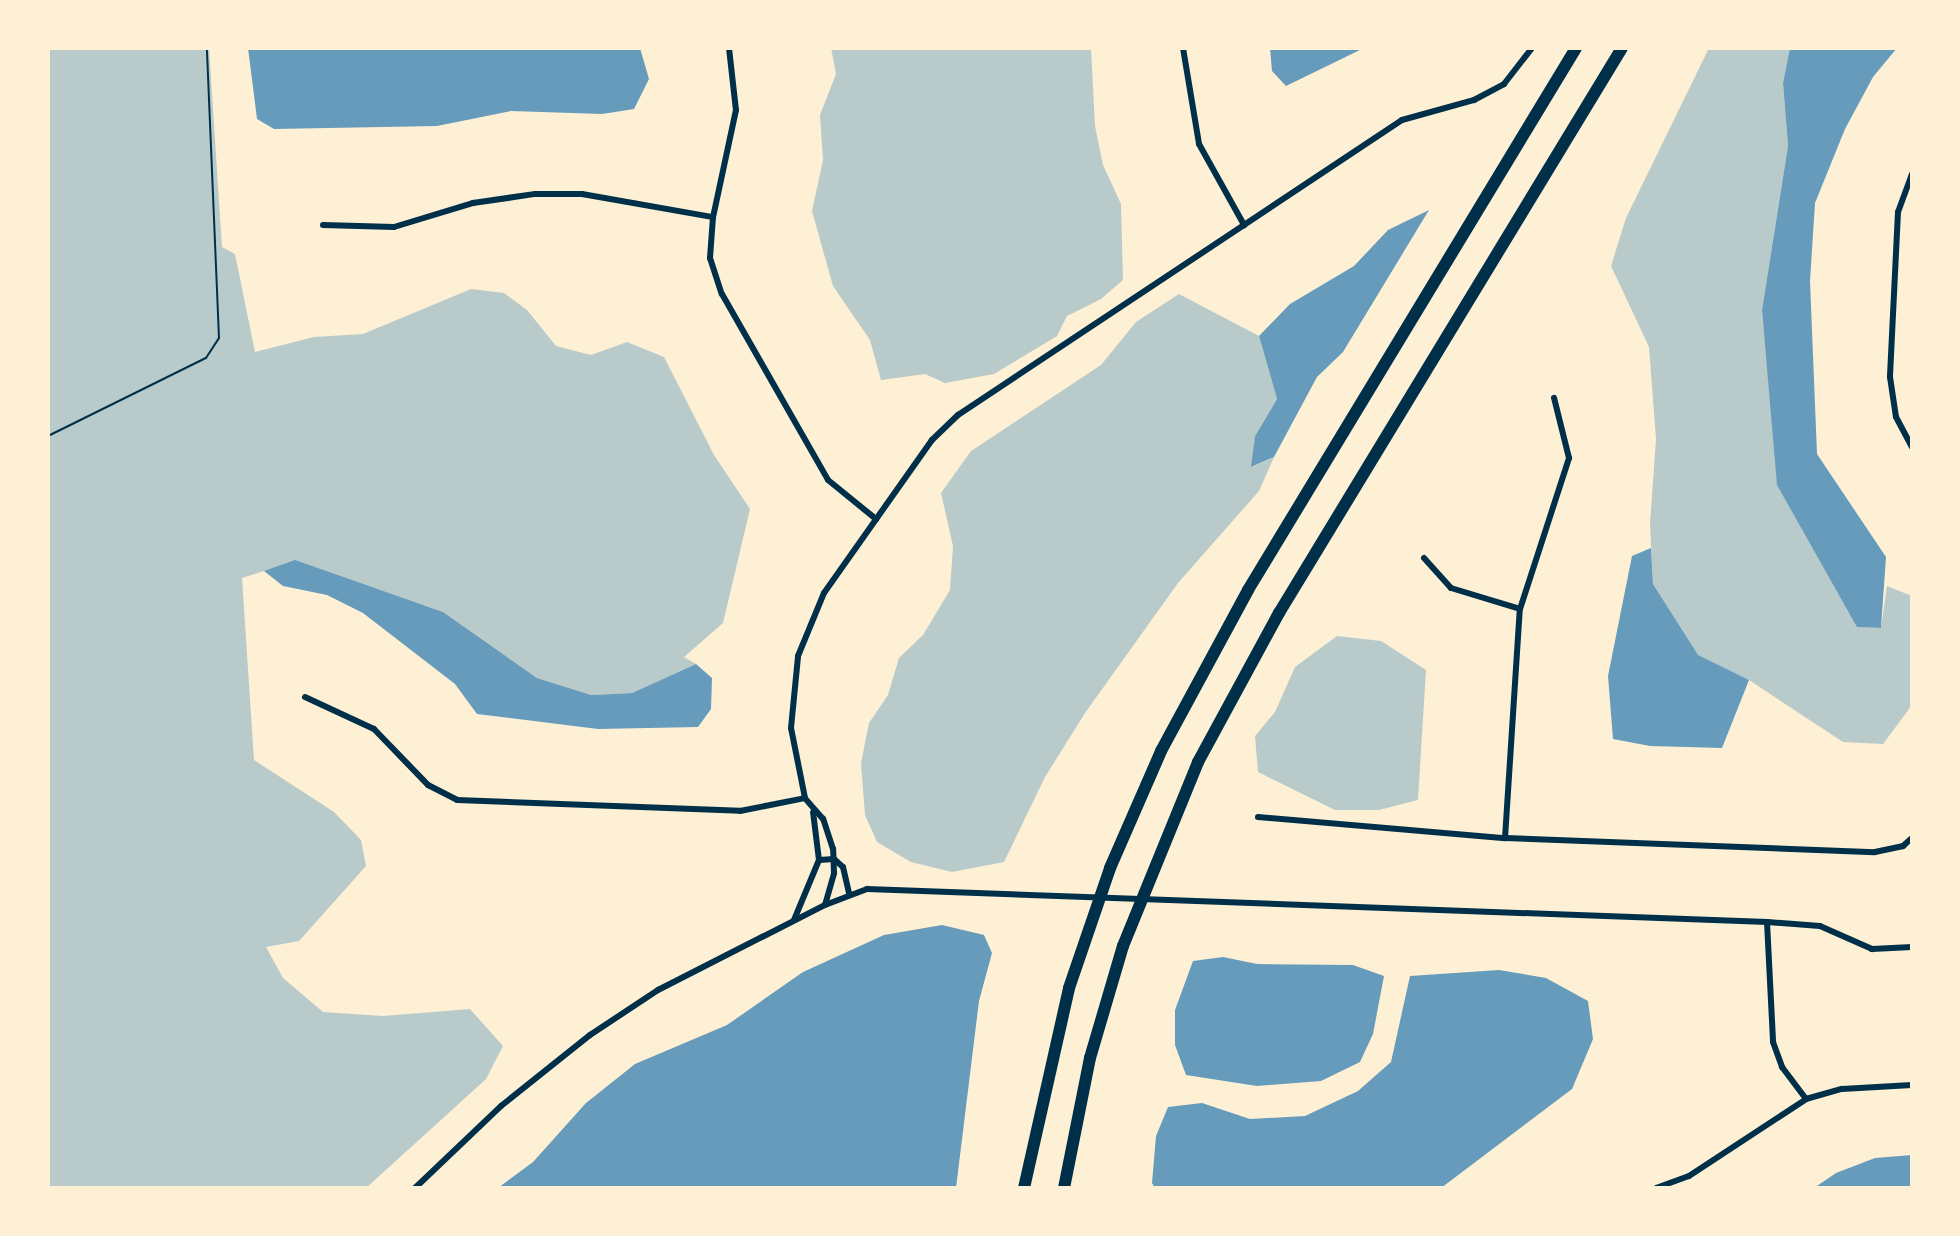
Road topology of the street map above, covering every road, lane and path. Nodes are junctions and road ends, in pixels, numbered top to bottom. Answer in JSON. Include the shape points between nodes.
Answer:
{"nodes":[{"id":1,"x":207,"y":48,"type":"edge"},
{"id":2,"x":729,"y":48,"type":"edge"},
{"id":3,"x":1183,"y":48,"type":"edge"},
{"id":4,"x":1532,"y":48,"type":"edge"},
{"id":5,"x":1576,"y":48,"type":"edge"},
{"id":6,"x":1622,"y":48,"type":"edge"},
{"id":7,"x":1912,"y":174,"type":"edge"},
{"id":8,"x":713,"y":217,"type":"junction"},
{"id":9,"x":323,"y":225,"type":"dead end"},
{"id":10,"x":1244,"y":225,"type":"junction"},
{"id":11,"x":1554,"y":398,"type":"dead end"},
{"id":12,"x":48,"y":436,"type":"edge"},
{"id":13,"x":1912,"y":447,"type":"edge"},
{"id":14,"x":876,"y":519,"type":"junction"},
{"id":15,"x":1424,"y":558,"type":"dead end"},
{"id":16,"x":1520,"y":609,"type":"junction"},
{"id":17,"x":305,"y":697,"type":"dead end"},
{"id":18,"x":805,"y":798,"type":"junction"},
{"id":19,"x":813,"y":812,"type":"junction"},
{"id":20,"x":1258,"y":817,"type":"dead end"},
{"id":21,"x":1505,"y":838,"type":"junction"},
{"id":22,"x":1912,"y":838,"type":"edge"},
{"id":23,"x":834,"y":859,"type":"junction"},
{"id":24,"x":819,"y":860,"type":"junction"},
{"id":25,"x":849,"y":894,"type":"junction"},
{"id":26,"x":825,"y":905,"type":"junction"},
{"id":27,"x":794,"y":920,"type":"junction"},
{"id":28,"x":1767,"y":922,"type":"junction"},
{"id":29,"x":1912,"y":947,"type":"edge"},
{"id":30,"x":1912,"y":1085,"type":"edge"},
{"id":31,"x":1806,"y":1099,"type":"junction"},
{"id":32,"x":415,"y":1188,"type":"edge"},
{"id":33,"x":1024,"y":1188,"type":"edge"},
{"id":34,"x":1064,"y":1188,"type":"edge"},
{"id":35,"x":1656,"y":1188,"type":"edge"}],
"edges":[{"from":1,"to":12,"type":"path","via":[[219,338],[206,358]]},
{"from":2,"to":8,"type":"street","via":[[736,110]]},
{"from":3,"to":10,"type":"street","via":[[1199,144]]},
{"from":4,"to":10,"type":"street","via":[[1504,84],[1474,100],[1402,120]]},
{"from":5,"to":33,"type":"highway","via":[[1205,665],[1110,868],[1090,923],[1053,1051]]},
{"from":6,"to":34,"type":"highway","via":[[1245,672],[1150,870],[1130,926],[1090,1058]]},
{"from":7,"to":13,"type":"street","via":[[1898,212],[1890,377],[1896,417]]},
{"from":8,"to":9,"type":"street","via":[[582,194],[535,194],[473,203],[394,227]]},
{"from":8,"to":14,"type":"street","via":[[710,258],[722,294],[828,480]]},
{"from":10,"to":14,"type":"street","via":[[958,415],[932,440]]},
{"from":11,"to":16,"type":"street","via":[[1569,458]]},
{"from":14,"to":18,"type":"street","via":[[824,593],[798,656],[791,728]]},
{"from":15,"to":16,"type":"street","via":[[1451,588]]},
{"from":16,"to":21,"type":"street"},
{"from":17,"to":18,"type":"street","via":[[374,729],[428,785],[457,800],[740,811]]},
{"from":18,"to":19,"type":"street"},
{"from":19,"to":23,"type":"street","via":[[823,819]]},
{"from":19,"to":24,"type":"street"},
{"from":20,"to":21,"type":"street"},
{"from":21,"to":22,"type":"street","via":[[1875,852],[1903,846]]},
{"from":23,"to":24,"type":"street"},
{"from":23,"to":25,"type":"street","via":[[843,867]]},
{"from":23,"to":26,"type":"street"},
{"from":24,"to":27,"type":"street"},
{"from":25,"to":26,"type":"street"},
{"from":25,"to":28,"type":"street","via":[[885,887]]},
{"from":26,"to":27,"type":"street"},
{"from":27,"to":32,"type":"street","via":[[658,990],[590,1035],[501,1106]]},
{"from":28,"to":29,"type":"street","via":[[1820,926],[1872,949]]},
{"from":28,"to":31,"type":"street","via":[[1773,1042],[1782,1067]]},
{"from":30,"to":31,"type":"street","via":[[1842,1089]]},
{"from":31,"to":35,"type":"street","via":[[1689,1176]]}]}
